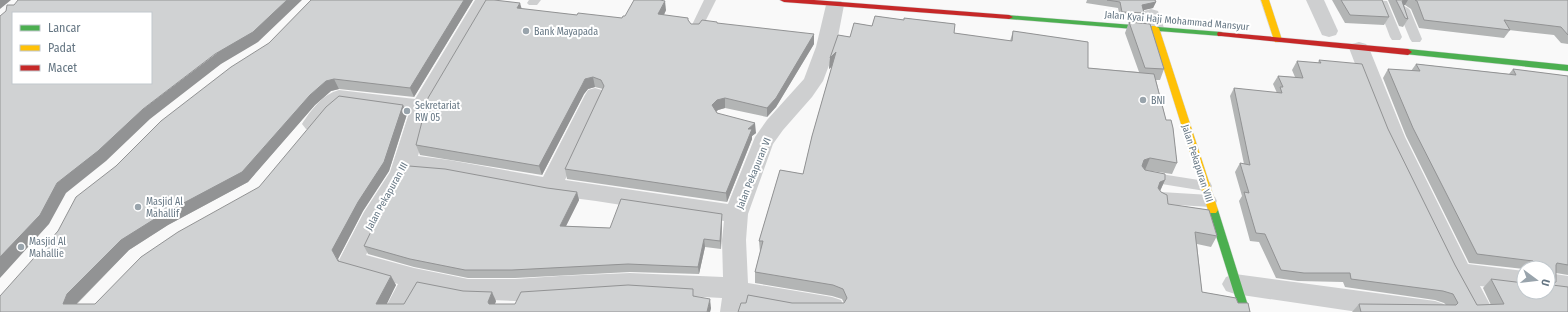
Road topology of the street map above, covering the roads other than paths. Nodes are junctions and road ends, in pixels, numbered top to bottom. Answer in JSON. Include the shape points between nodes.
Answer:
{"nodes":[{"id":1,"x":484,"y":0,"type":"edge"},
{"id":2,"x":710,"y":0,"type":"edge"},
{"id":3,"x":784,"y":0,"type":"edge"},
{"id":4,"x":1265,"y":0,"type":"edge"},
{"id":5,"x":1315,"y":0,"type":"edge"},
{"id":6,"x":1381,"y":0,"type":"edge"},
{"id":7,"x":836,"y":2,"type":"edge"},
{"id":8,"x":970,"y":2,"type":"dead end"},
{"id":9,"x":1404,"y":10,"type":"edge"},
{"id":10,"x":971,"y":15,"type":"junction"},
{"id":11,"x":1151,"y":18,"type":"junction"},
{"id":12,"x":696,"y":28,"type":"edge"},
{"id":13,"x":1329,"y":31,"type":"dead end"},
{"id":14,"x":1393,"y":37,"type":"joint"},
{"id":15,"x":1278,"y":40,"type":"junction"},
{"id":16,"x":1420,"y":40,"type":"joint"},
{"id":17,"x":1359,"y":48,"type":"junction"},
{"id":18,"x":1568,"y":68,"type":"edge"},
{"id":19,"x":595,"y":95,"type":"dead end"},
{"id":20,"x":421,"y":108,"type":"junction"},
{"id":21,"x":300,"y":139,"type":"edge"},
{"id":22,"x":405,"y":164,"type":"junction"},
{"id":23,"x":1145,"y":176,"type":"edge"},
{"id":24,"x":1205,"y":186,"type":"junction"},
{"id":25,"x":550,"y":187,"type":"junction"},
{"id":26,"x":1161,"y":198,"type":"edge"},
{"id":27,"x":1210,"y":201,"type":"junction"},
{"id":28,"x":736,"y":214,"type":"junction"},
{"id":29,"x":1460,"y":273,"type":"junction"},
{"id":30,"x":414,"y":278,"type":"junction"},
{"id":31,"x":1516,"y":280,"type":"edge"},
{"id":32,"x":1236,"y":284,"type":"junction"},
{"id":33,"x":1556,"y":284,"type":"edge"},
{"id":34,"x":1568,"y":286,"type":"edge"},
{"id":35,"x":735,"y":297,"type":"edge"},
{"id":36,"x":510,"y":301,"type":"edge"},
{"id":37,"x":832,"y":308,"type":"edge"},
{"id":38,"x":396,"y":312,"type":"edge"},
{"id":39,"x":1244,"y":312,"type":"edge"},
{"id":40,"x":1435,"y":312,"type":"edge"},
{"id":41,"x":1481,"y":312,"type":"edge"}],
"edges":[{"from":1,"to":20,"type":"street","name":"Jalan Pekapuran III"},
{"from":2,"to":12,"type":"lane"},
{"from":3,"to":7,"type":"main road","name":"Jalan Kyai Haji Mohammad Mansyur"},
{"from":4,"to":15,"type":"main road"},
{"from":5,"to":13,"type":"street"},
{"from":6,"to":14,"type":"lane"},
{"from":7,"to":10,"type":"main road","name":"Jalan Kyai Haji Mohammad Mansyur"},
{"from":7,"to":28,"type":"street","name":"Jalan Pekapuran VI","via":[[826,47],[813,81],[805,92],[762,126],[763,142]]},
{"from":8,"to":10,"type":"main road"},
{"from":9,"to":16,"type":"lane"},
{"from":10,"to":11,"type":"main road","name":"Jalan Kyai Haji Mohammad Mansyur"},
{"from":11,"to":15,"type":"main road","name":"Jalan Kyai Haji Mohammad Mansyur"},
{"from":11,"to":24,"type":"main road","name":"Jalan Pekapuran VIII"},
{"from":14,"to":16,"type":"main road"},
{"from":15,"to":17,"type":"main road","name":"Jalan Kyai Haji Mohammad Mansyur"},
{"from":17,"to":18,"type":"main road","name":"Jalan Kyai Haji Mohammad Mansyur"},
{"from":17,"to":29,"type":"street","via":[[1394,137]]},
{"from":19,"to":25,"type":"street"},
{"from":20,"to":21,"type":"street","via":[[339,97],[323,111]]},
{"from":20,"to":22,"type":"street","name":"Jalan Pekapuran III"},
{"from":22,"to":25,"type":"street","via":[[449,168]]},
{"from":22,"to":30,"type":"street","name":"Jalan Pekapuran III","via":[[372,218],[351,260]]},
{"from":23,"to":24,"type":"lane"},
{"from":24,"to":27,"type":"main road","name":"Jalan Pekapuran VIII"},
{"from":25,"to":28,"type":"street"},
{"from":26,"to":27,"type":"lane"},
{"from":27,"to":32,"type":"main road","name":"Jalan Pekapuran VIII"},
{"from":28,"to":35,"type":"street","name":"Jalan Pekapuran VI"},
{"from":29,"to":31,"type":"street"},
{"from":29,"to":41,"type":"street"},
{"from":30,"to":36,"type":"street"},
{"from":30,"to":38,"type":"street"},
{"from":32,"to":39,"type":"main road","name":"Jalan Pekapuran VIII"},
{"from":32,"to":40,"type":"street"},
{"from":33,"to":34,"type":"street"},
{"from":35,"to":36,"type":"street","via":[[630,283],[560,286]]},
{"from":35,"to":37,"type":"street"}]}
